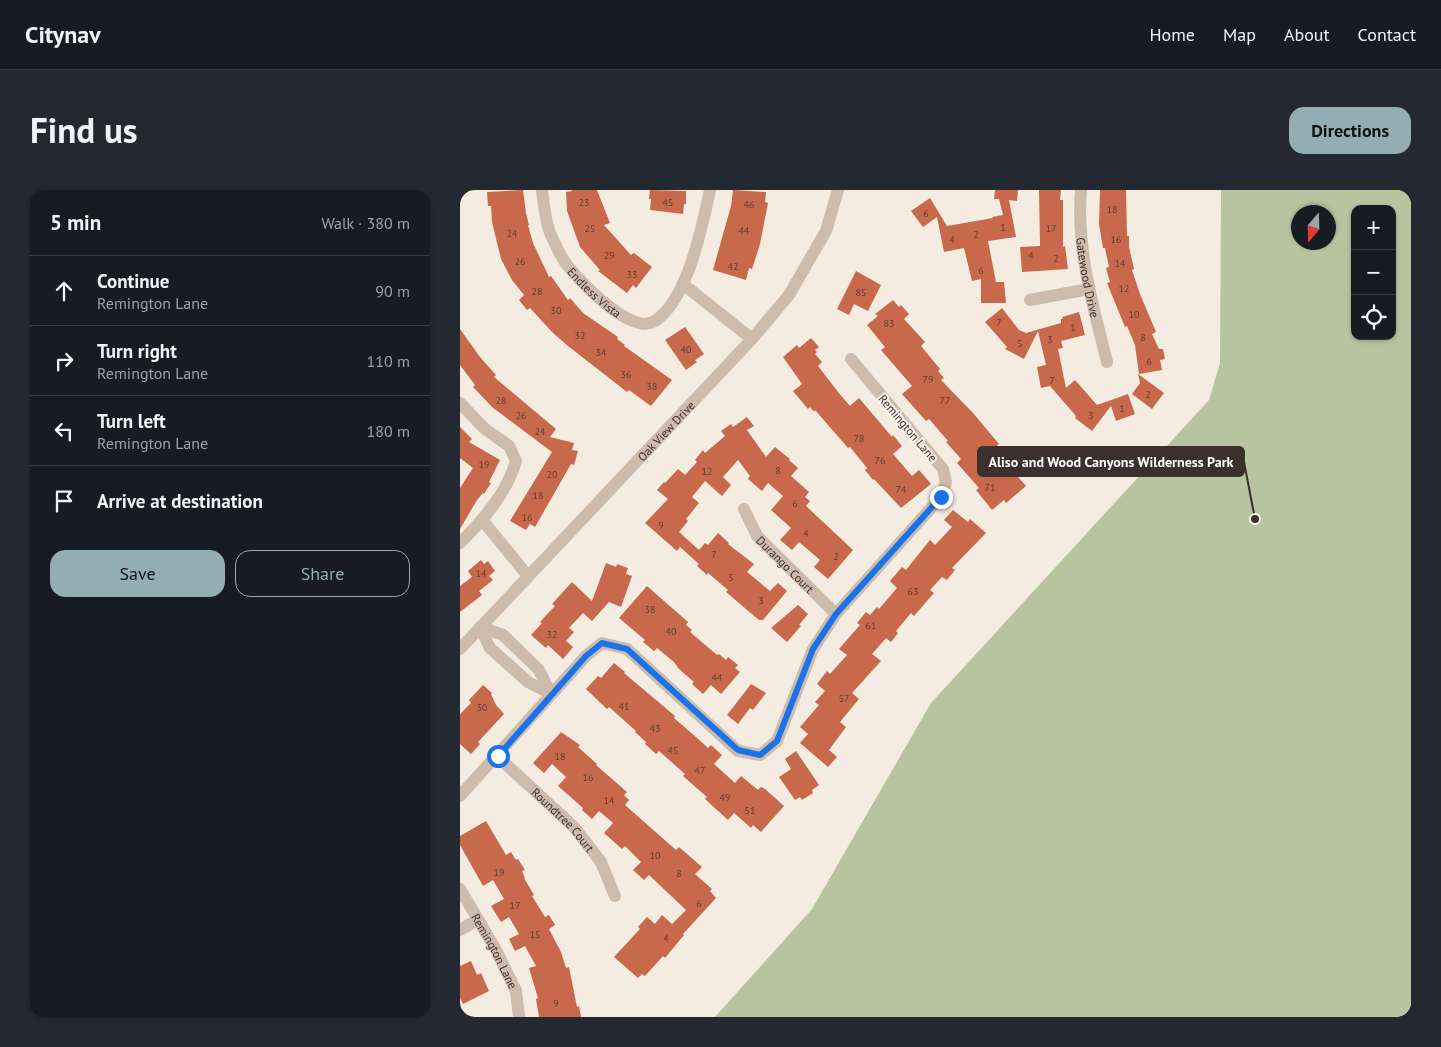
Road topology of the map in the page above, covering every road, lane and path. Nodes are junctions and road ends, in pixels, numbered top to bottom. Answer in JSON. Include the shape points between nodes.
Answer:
{"nodes":[{"id":1,"x":542,"y":190,"type":"edge"},
{"id":2,"x":710,"y":190,"type":"edge"},
{"id":3,"x":838,"y":190,"type":"edge"},
{"id":4,"x":1081,"y":190,"type":"edge"},
{"id":5,"x":683,"y":284,"type":"junction"},
{"id":6,"x":1089,"y":289,"type":"junction"},
{"id":7,"x":1030,"y":300,"type":"dead end"},
{"id":8,"x":752,"y":339,"type":"junction"},
{"id":9,"x":851,"y":359,"type":"dead end"},
{"id":10,"x":1107,"y":362,"type":"dead end"},
{"id":11,"x":460,"y":403,"type":"edge"},
{"id":12,"x":744,"y":509,"type":"dead end"},
{"id":13,"x":483,"y":521,"type":"junction"},
{"id":14,"x":460,"y":543,"type":"edge"},
{"id":15,"x":528,"y":576,"type":"junction"},
{"id":16,"x":836,"y":614,"type":"junction"},
{"id":17,"x":480,"y":627,"type":"junction"},
{"id":18,"x":460,"y":649,"type":"edge"},
{"id":19,"x":528,"y":659,"type":"junction"},
{"id":20,"x":516,"y":672,"type":"junction"},
{"id":21,"x":551,"y":694,"type":"junction"},
{"id":22,"x":498,"y":756,"type":"junction"},
{"id":23,"x":460,"y":796,"type":"edge"},
{"id":24,"x":460,"y":889,"type":"edge"},
{"id":25,"x":615,"y":896,"type":"dead end"},
{"id":26,"x":477,"y":920,"type":"junction"},
{"id":27,"x":460,"y":930,"type":"edge"},
{"id":28,"x":519,"y":1017,"type":"edge"}],
"edges":[{"from":1,"to":5,"type":"street","name":"Endless Vista","via":[[550,234],[566,264],[588,288],[631,321],[642,325],[654,322]]},
{"from":2,"to":5,"type":"street","name":"Endless Vista","via":[[701,234]]},
{"from":3,"to":8,"type":"street","name":"Oak View Drive","via":[[826,231],[789,295]]},
{"from":4,"to":6,"type":"street","name":"Gatewood Drive","via":[[1081,231]]},
{"from":5,"to":8,"type":"street"},
{"from":6,"to":7,"type":"street"},
{"from":6,"to":10,"type":"street","name":"Gatewood Drive"},
{"from":8,"to":15,"type":"street","name":"Oak View Drive"},
{"from":9,"to":16,"type":"street","name":"Remington Lane","via":[[943,469],[946,482],[941,497]]},
{"from":11,"to":13,"type":"street","via":[[485,429],[509,446],[516,461],[513,474]]},
{"from":12,"to":16,"type":"street","name":"Durango Court","via":[[757,536]]},
{"from":13,"to":14,"type":"street"},
{"from":13,"to":15,"type":"street"},
{"from":15,"to":17,"type":"street","name":"Oak View Drive"},
{"from":16,"to":21,"type":"street","name":"Remington Lane","via":[[813,649],[777,741],[760,755],[738,750],[627,649],[602,643]]},
{"from":17,"to":18,"type":"street","name":"Oak View Drive"},
{"from":17,"to":19,"type":"street","via":[[503,635]]},
{"from":17,"to":20,"type":"street","via":[[490,648]]},
{"from":19,"to":20,"type":"street"},
{"from":19,"to":21,"type":"street","via":[[539,670]]},
{"from":20,"to":21,"type":"street"},
{"from":21,"to":22,"type":"street","name":"Remington Lane"},
{"from":22,"to":23,"type":"street","name":"Remington Lane"},
{"from":22,"to":25,"type":"street","name":"Roundtree Court","via":[[574,827],[601,862]]},
{"from":24,"to":26,"type":"street","name":"Remington Lane"},
{"from":26,"to":27,"type":"street"},
{"from":26,"to":28,"type":"street","name":"Remington Lane","via":[[516,991]]}]}
